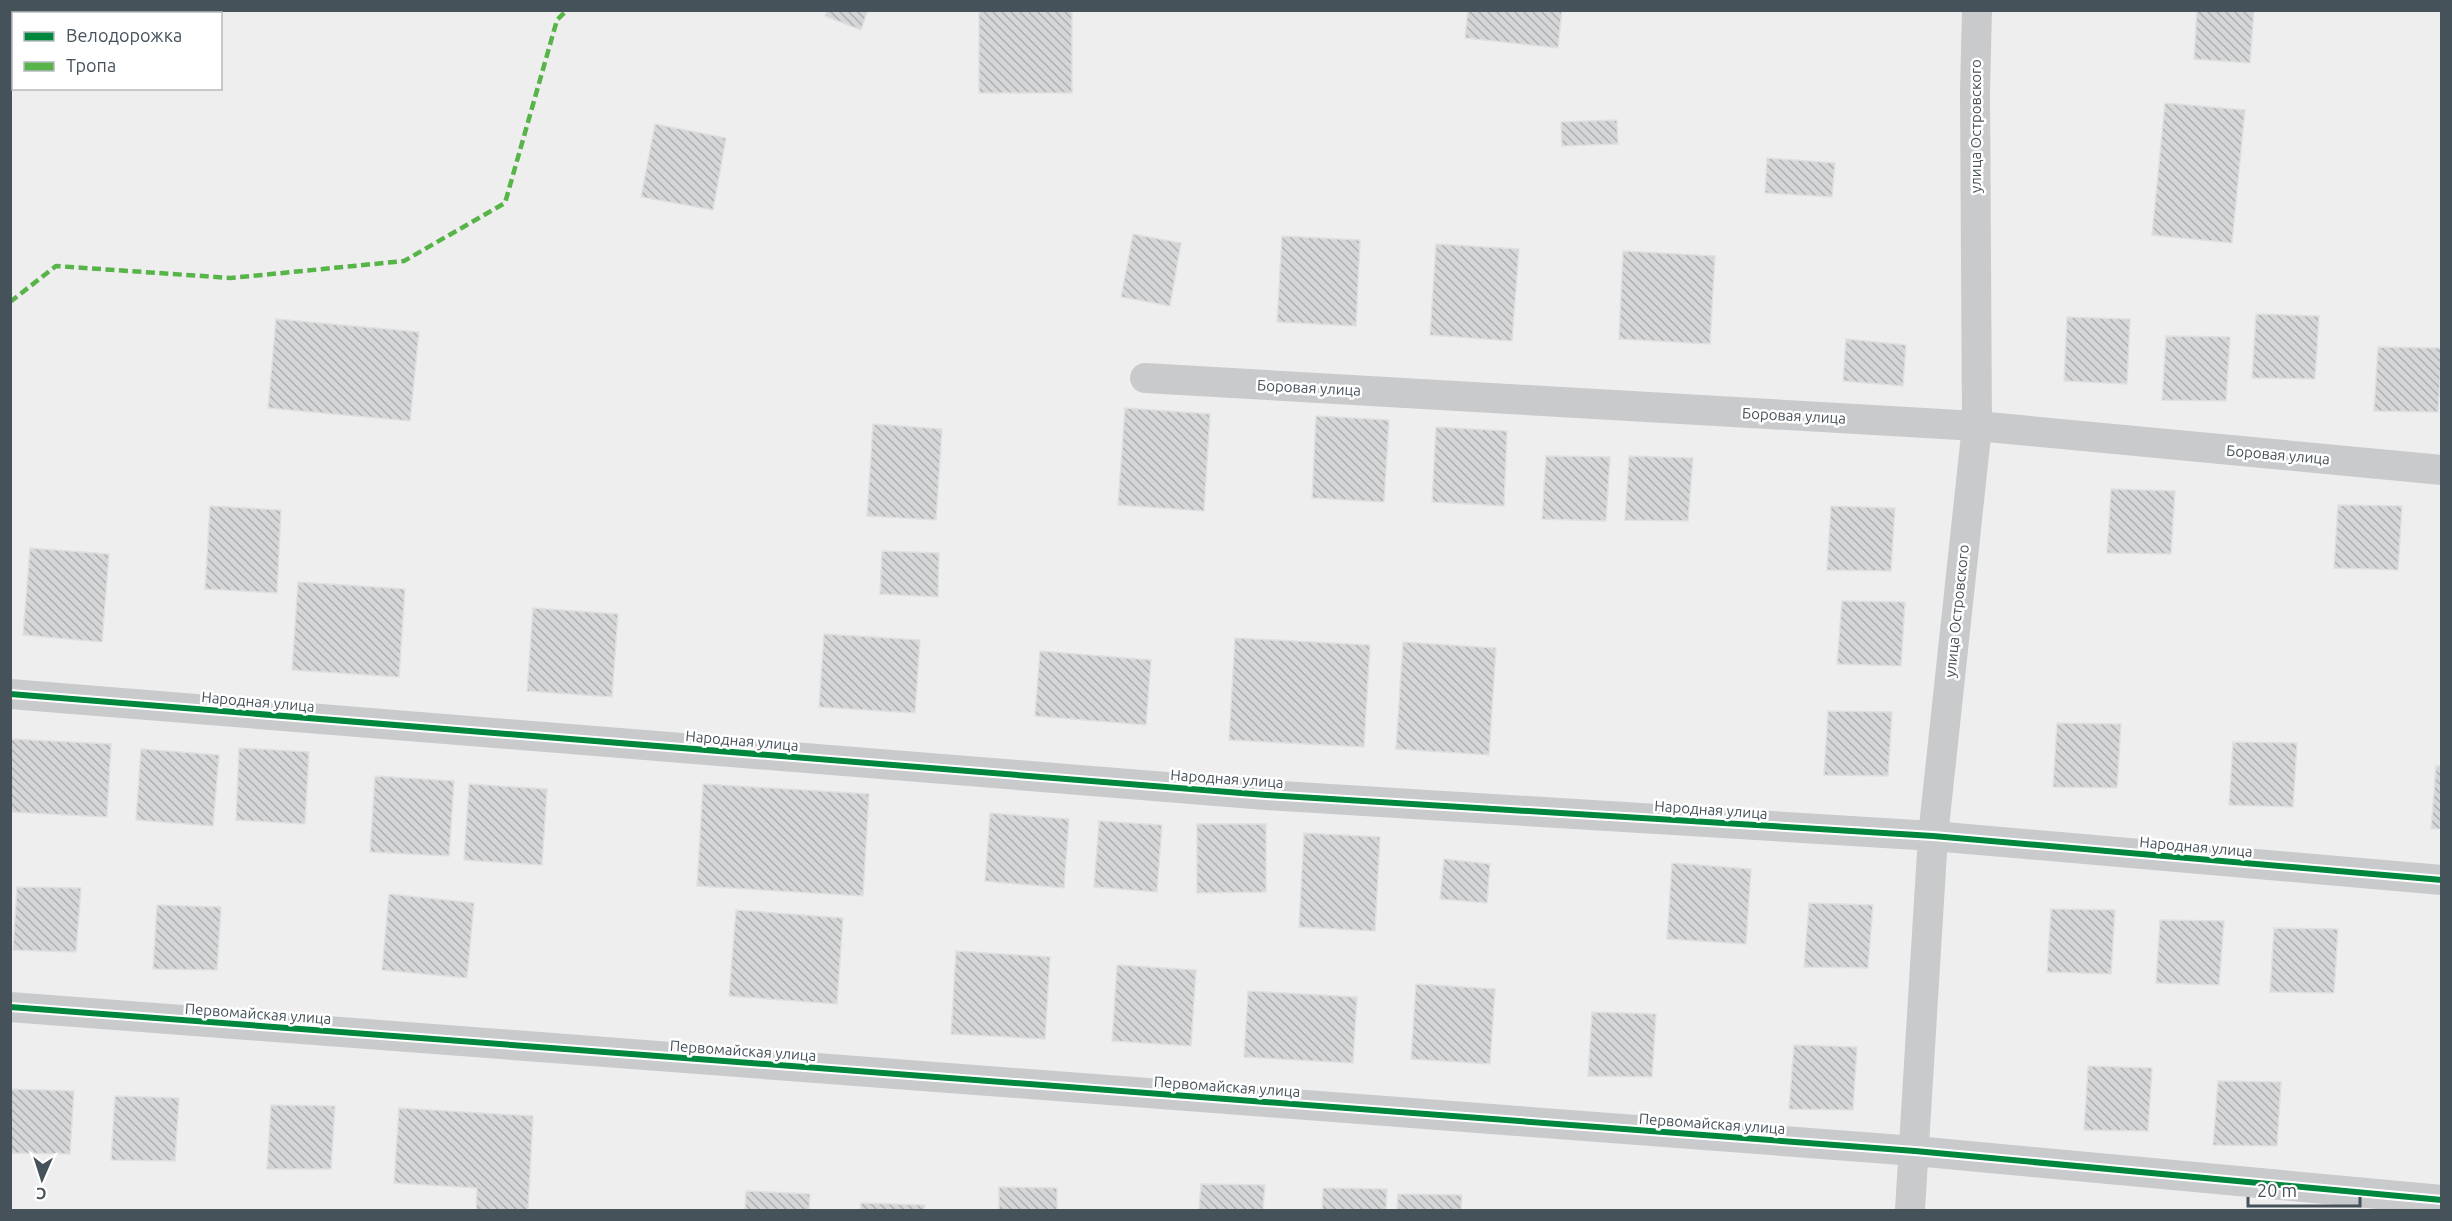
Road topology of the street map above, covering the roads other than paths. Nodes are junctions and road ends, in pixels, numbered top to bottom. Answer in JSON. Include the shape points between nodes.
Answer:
{"nodes":[{"id":1,"x":1977,"y":10,"type":"edge"},
{"id":2,"x":1145,"y":378,"type":"dead end"},
{"id":3,"x":1977,"y":426,"type":"junction"},
{"id":4,"x":2442,"y":470,"type":"edge"},
{"id":5,"x":10,"y":694,"type":"edge"},
{"id":6,"x":1933,"y":836,"type":"junction"},
{"id":7,"x":2442,"y":880,"type":"edge"},
{"id":8,"x":10,"y":1007,"type":"edge"},
{"id":9,"x":1915,"y":1151,"type":"junction"},
{"id":10,"x":2442,"y":1200,"type":"edge"},
{"id":11,"x":1910,"y":1210,"type":"edge"}],
"edges":[{"from":1,"to":3,"type":"street","name":"улица Островского"},
{"from":2,"to":3,"type":"street","name":"Боровая улица"},
{"from":3,"to":4,"type":"street","name":"Боровая улица"},
{"from":3,"to":6,"type":"street","name":"улица Островского"},
{"from":5,"to":6,"type":"street","name":"Народная улица","via":[[1266,795]]},
{"from":6,"to":7,"type":"street","name":"Народная улица"},
{"from":6,"to":9,"type":"street","name":"улица Островского"},
{"from":8,"to":9,"type":"street","name":"Первомайская улица"},
{"from":9,"to":10,"type":"street","name":"Первомайская улица"},
{"from":9,"to":11,"type":"street","name":"улица Островского"}]}
